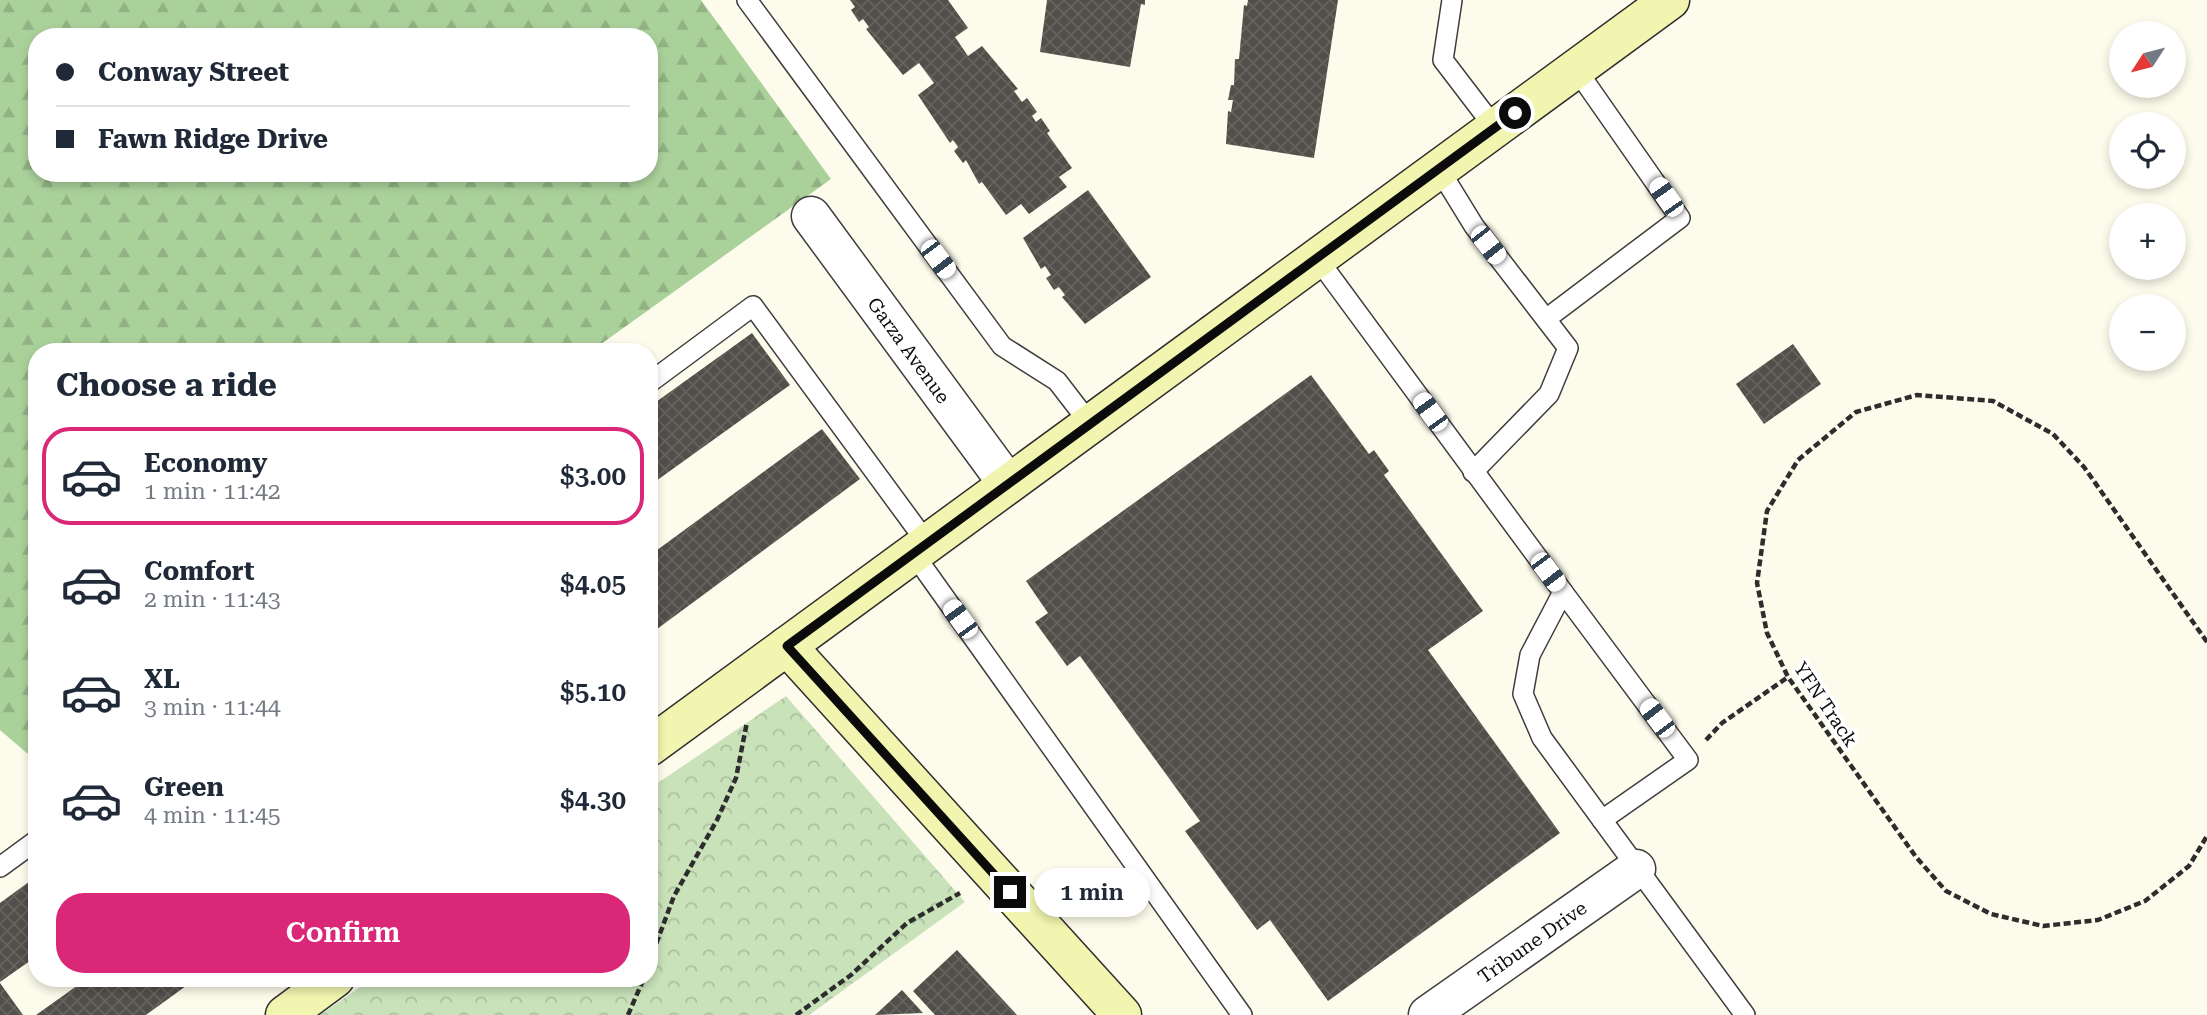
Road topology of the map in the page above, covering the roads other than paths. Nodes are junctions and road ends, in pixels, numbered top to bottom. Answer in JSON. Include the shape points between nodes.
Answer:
{"nodes":[{"id":1,"x":747,"y":0,"type":"edge"},
{"id":2,"x":1452,"y":0,"type":"edge"},
{"id":3,"x":1670,"y":0,"type":"edge"},
{"id":4,"x":1576,"y":69,"type":"junction"},
{"id":5,"x":1495,"y":128,"type":"junction"},
{"id":6,"x":1439,"y":169,"type":"junction"},
{"id":7,"x":811,"y":216,"type":"dead end"},
{"id":8,"x":1317,"y":258,"type":"junction"},
{"id":9,"x":1546,"y":319,"type":"junction"},
{"id":10,"x":658,"y":376,"type":"edge"},
{"id":11,"x":1091,"y":425,"type":"junction"},
{"id":12,"x":1473,"y":472,"type":"junction"},
{"id":13,"x":1008,"y":484,"type":"junction"},
{"id":14,"x":920,"y":548,"type":"junction"},
{"id":15,"x":1563,"y":592,"type":"junction"},
{"id":16,"x":787,"y":646,"type":"junction"},
{"id":17,"x":658,"y":740,"type":"edge"},
{"id":18,"x":1602,"y":820,"type":"junction"},
{"id":19,"x":28,"y":846,"type":"edge"},
{"id":20,"x":0,"y":867,"type":"edge"},
{"id":21,"x":1636,"y":869,"type":"junction"},
{"id":22,"x":322,"y":987,"type":"edge"},
{"id":23,"x":285,"y":1015,"type":"edge"},
{"id":24,"x":1122,"y":1015,"type":"edge"},
{"id":25,"x":1242,"y":1015,"type":"edge"},
{"id":26,"x":1428,"y":1015,"type":"edge"},
{"id":27,"x":1745,"y":1015,"type":"edge"}],
"edges":[{"from":1,"to":11,"type":"lane","via":[[1002,345],[1057,381]]},
{"from":2,"to":5,"type":"lane","via":[[1443,60]]},
{"from":3,"to":4,"type":"street"},
{"from":4,"to":5,"type":"street"},
{"from":4,"to":9,"type":"lane","via":[[1680,218]]},
{"from":5,"to":6,"type":"street"},
{"from":6,"to":8,"type":"street"},
{"from":6,"to":9,"type":"lane","via":[[1474,226]]},
{"from":7,"to":13,"type":"street","name":"Garza Avenue"},
{"from":8,"to":11,"type":"street"},
{"from":8,"to":12,"type":"lane"},
{"from":9,"to":12,"type":"lane","via":[[1568,348],[1549,394]]},
{"from":10,"to":14,"type":"lane","via":[[753,306]]},
{"from":11,"to":13,"type":"street"},
{"from":12,"to":15,"type":"lane"},
{"from":13,"to":14,"type":"street"},
{"from":14,"to":16,"type":"street"},
{"from":14,"to":25,"type":"lane"},
{"from":15,"to":18,"type":"lane","via":[[1530,655],[1523,694],[1542,738]]},
{"from":15,"to":18,"type":"lane","via":[[1688,760]]},
{"from":16,"to":17,"type":"street"},
{"from":16,"to":24,"type":"street"},
{"from":18,"to":21,"type":"lane"},
{"from":19,"to":20,"type":"lane"},
{"from":21,"to":26,"type":"street","name":"Tribune Drive"},
{"from":21,"to":27,"type":"lane"},
{"from":22,"to":23,"type":"street"}]}
